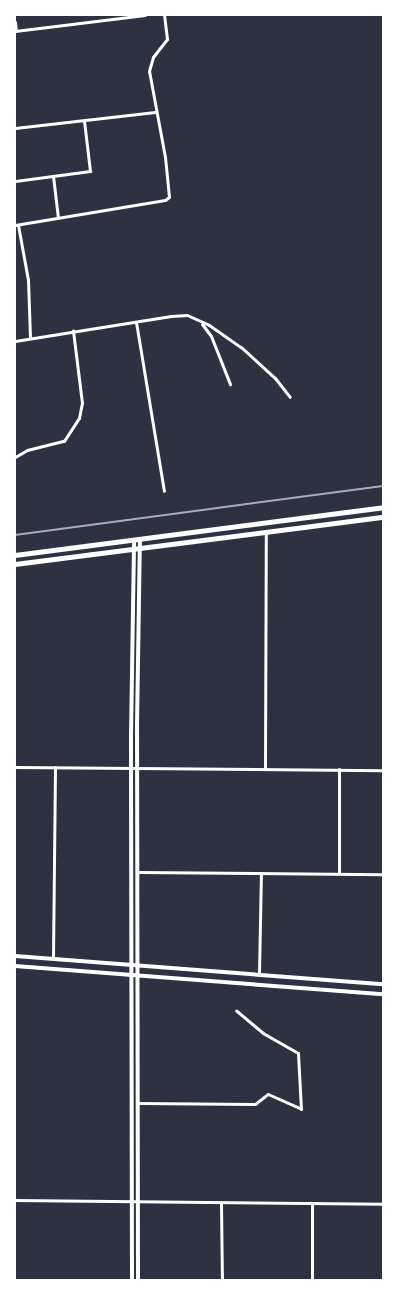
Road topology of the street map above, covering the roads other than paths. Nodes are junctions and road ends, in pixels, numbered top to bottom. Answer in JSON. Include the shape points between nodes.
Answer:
{"nodes":[{"id":1,"x":146,"y":15,"type":"edge"},
{"id":2,"x":164,"y":15,"type":"edge"},
{"id":3,"x":15,"y":22,"type":"edge"},
{"id":4,"x":16,"y":31,"type":"edge"},
{"id":5,"x":155,"y":112,"type":"junction"},
{"id":6,"x":84,"y":121,"type":"junction"},
{"id":7,"x":15,"y":128,"type":"edge"},
{"id":8,"x":53,"y":176,"type":"junction"},
{"id":9,"x":15,"y":181,"type":"edge"},
{"id":10,"x":58,"y":218,"type":"junction"},
{"id":11,"x":16,"y":225,"type":"edge"},
{"id":12,"x":200,"y":321,"type":"junction"},
{"id":13,"x":136,"y":322,"type":"junction"},
{"id":14,"x":73,"y":331,"type":"junction"},
{"id":15,"x":30,"y":338,"type":"junction"},
{"id":16,"x":15,"y":341,"type":"edge"},
{"id":17,"x":230,"y":384,"type":"dead end"},
{"id":18,"x":290,"y":397,"type":"dead end"},
{"id":19,"x":15,"y":458,"type":"edge"},
{"id":20,"x":164,"y":491,"type":"dead end"},
{"id":21,"x":383,"y":507,"type":"edge"},
{"id":22,"x":383,"y":516,"type":"edge"},
{"id":23,"x":266,"y":532,"type":"junction"},
{"id":24,"x":140,"y":539,"type":"junction"},
{"id":25,"x":134,"y":540,"type":"junction"},
{"id":26,"x":134,"y":548,"type":"junction"},
{"id":27,"x":140,"y":548,"type":"junction"},
{"id":28,"x":15,"y":555,"type":"edge"},
{"id":29,"x":15,"y":564,"type":"edge"},
{"id":30,"x":15,"y":767,"type":"edge"},
{"id":31,"x":55,"y":767,"type":"junction"},
{"id":32,"x":130,"y":767,"type":"junction"},
{"id":33,"x":137,"y":767,"type":"junction"},
{"id":34,"x":265,"y":768,"type":"junction"},
{"id":35,"x":339,"y":769,"type":"junction"},
{"id":36,"x":383,"y":770,"type":"edge"},
{"id":37,"x":138,"y":872,"type":"junction"},
{"id":38,"x":261,"y":873,"type":"junction"},
{"id":39,"x":339,"y":873,"type":"junction"},
{"id":40,"x":383,"y":874,"type":"edge"},
{"id":41,"x":15,"y":956,"type":"edge"},
{"id":42,"x":53,"y":958,"type":"junction"},
{"id":43,"x":131,"y":964,"type":"junction"},
{"id":44,"x":138,"y":964,"type":"junction"},
{"id":45,"x":15,"y":966,"type":"edge"},
{"id":46,"x":131,"y":974,"type":"junction"},
{"id":47,"x":259,"y":974,"type":"junction"},
{"id":48,"x":138,"y":975,"type":"junction"},
{"id":49,"x":383,"y":984,"type":"edge"},
{"id":50,"x":383,"y":994,"type":"edge"},
{"id":51,"x":236,"y":1010,"type":"dead end"},
{"id":52,"x":137,"y":1103,"type":"junction"},
{"id":53,"x":15,"y":1200,"type":"edge"},
{"id":54,"x":131,"y":1202,"type":"junction"},
{"id":55,"x":138,"y":1202,"type":"junction"},
{"id":56,"x":221,"y":1202,"type":"junction"},
{"id":57,"x":312,"y":1203,"type":"junction"},
{"id":58,"x":383,"y":1204,"type":"edge"},
{"id":59,"x":132,"y":1280,"type":"edge"},
{"id":60,"x":138,"y":1280,"type":"edge"},
{"id":61,"x":222,"y":1280,"type":"edge"},
{"id":62,"x":312,"y":1280,"type":"edge"}],
"edges":[{"from":1,"to":4,"type":"street"},
{"from":2,"to":5,"type":"street","via":[[167,39],[150,63]]},
{"from":3,"to":4,"type":"street"},
{"from":5,"to":6,"type":"street"},
{"from":5,"to":10,"type":"street","via":[[165,157],[169,197]]},
{"from":6,"to":7,"type":"street"},
{"from":6,"to":8,"type":"street","via":[[90,171]]},
{"from":8,"to":9,"type":"street"},
{"from":8,"to":10,"type":"street"},
{"from":10,"to":11,"type":"street"},
{"from":11,"to":15,"type":"street","via":[[28,280]]},
{"from":12,"to":13,"type":"street","via":[[180,315]]},
{"from":12,"to":17,"type":"street","via":[[211,336]]},
{"from":12,"to":18,"type":"street","via":[[241,347],[275,378]]},
{"from":13,"to":14,"type":"street"},
{"from":13,"to":20,"type":"street"},
{"from":14,"to":15,"type":"street"},
{"from":14,"to":19,"type":"street","via":[[82,403],[79,418],[64,441],[27,450]]},
{"from":15,"to":16,"type":"street"},
{"from":21,"to":24,"type":"main road"},
{"from":22,"to":23,"type":"main road"},
{"from":23,"to":27,"type":"main road"},
{"from":23,"to":34,"type":"street"},
{"from":24,"to":25,"type":"main road"},
{"from":24,"to":27,"type":"street"},
{"from":25,"to":26,"type":"street"},
{"from":25,"to":28,"type":"main road"},
{"from":26,"to":27,"type":"main road"},
{"from":26,"to":29,"type":"main road"},
{"from":26,"to":32,"type":"street"},
{"from":27,"to":33,"type":"street"},
{"from":30,"to":31,"type":"street"},
{"from":31,"to":32,"type":"street"},
{"from":31,"to":42,"type":"street"},
{"from":32,"to":33,"type":"street"},
{"from":32,"to":43,"type":"street"},
{"from":33,"to":34,"type":"street"},
{"from":33,"to":37,"type":"street"},
{"from":34,"to":35,"type":"street"},
{"from":35,"to":36,"type":"street"},
{"from":35,"to":39,"type":"street"},
{"from":37,"to":38,"type":"street"},
{"from":37,"to":44,"type":"street"},
{"from":38,"to":39,"type":"street"},
{"from":38,"to":47,"type":"street"},
{"from":39,"to":40,"type":"street"},
{"from":41,"to":42,"type":"street"},
{"from":42,"to":43,"type":"street"},
{"from":43,"to":44,"type":"street"},
{"from":43,"to":46,"type":"street"},
{"from":44,"to":47,"type":"street"},
{"from":44,"to":48,"type":"street"},
{"from":45,"to":46,"type":"street"},
{"from":46,"to":48,"type":"street"},
{"from":46,"to":54,"type":"street"},
{"from":47,"to":49,"type":"street"},
{"from":48,"to":50,"type":"street"},
{"from":48,"to":52,"type":"street"},
{"from":51,"to":52,"type":"street","via":[[263,1032],[298,1053],[301,1109],[268,1094],[255,1104]]},
{"from":52,"to":55,"type":"street"},
{"from":53,"to":54,"type":"street"},
{"from":54,"to":55,"type":"street"},
{"from":54,"to":59,"type":"street"},
{"from":55,"to":56,"type":"street"},
{"from":55,"to":60,"type":"street"},
{"from":56,"to":57,"type":"street"},
{"from":56,"to":61,"type":"street"},
{"from":57,"to":58,"type":"street"},
{"from":57,"to":62,"type":"street"}]}
